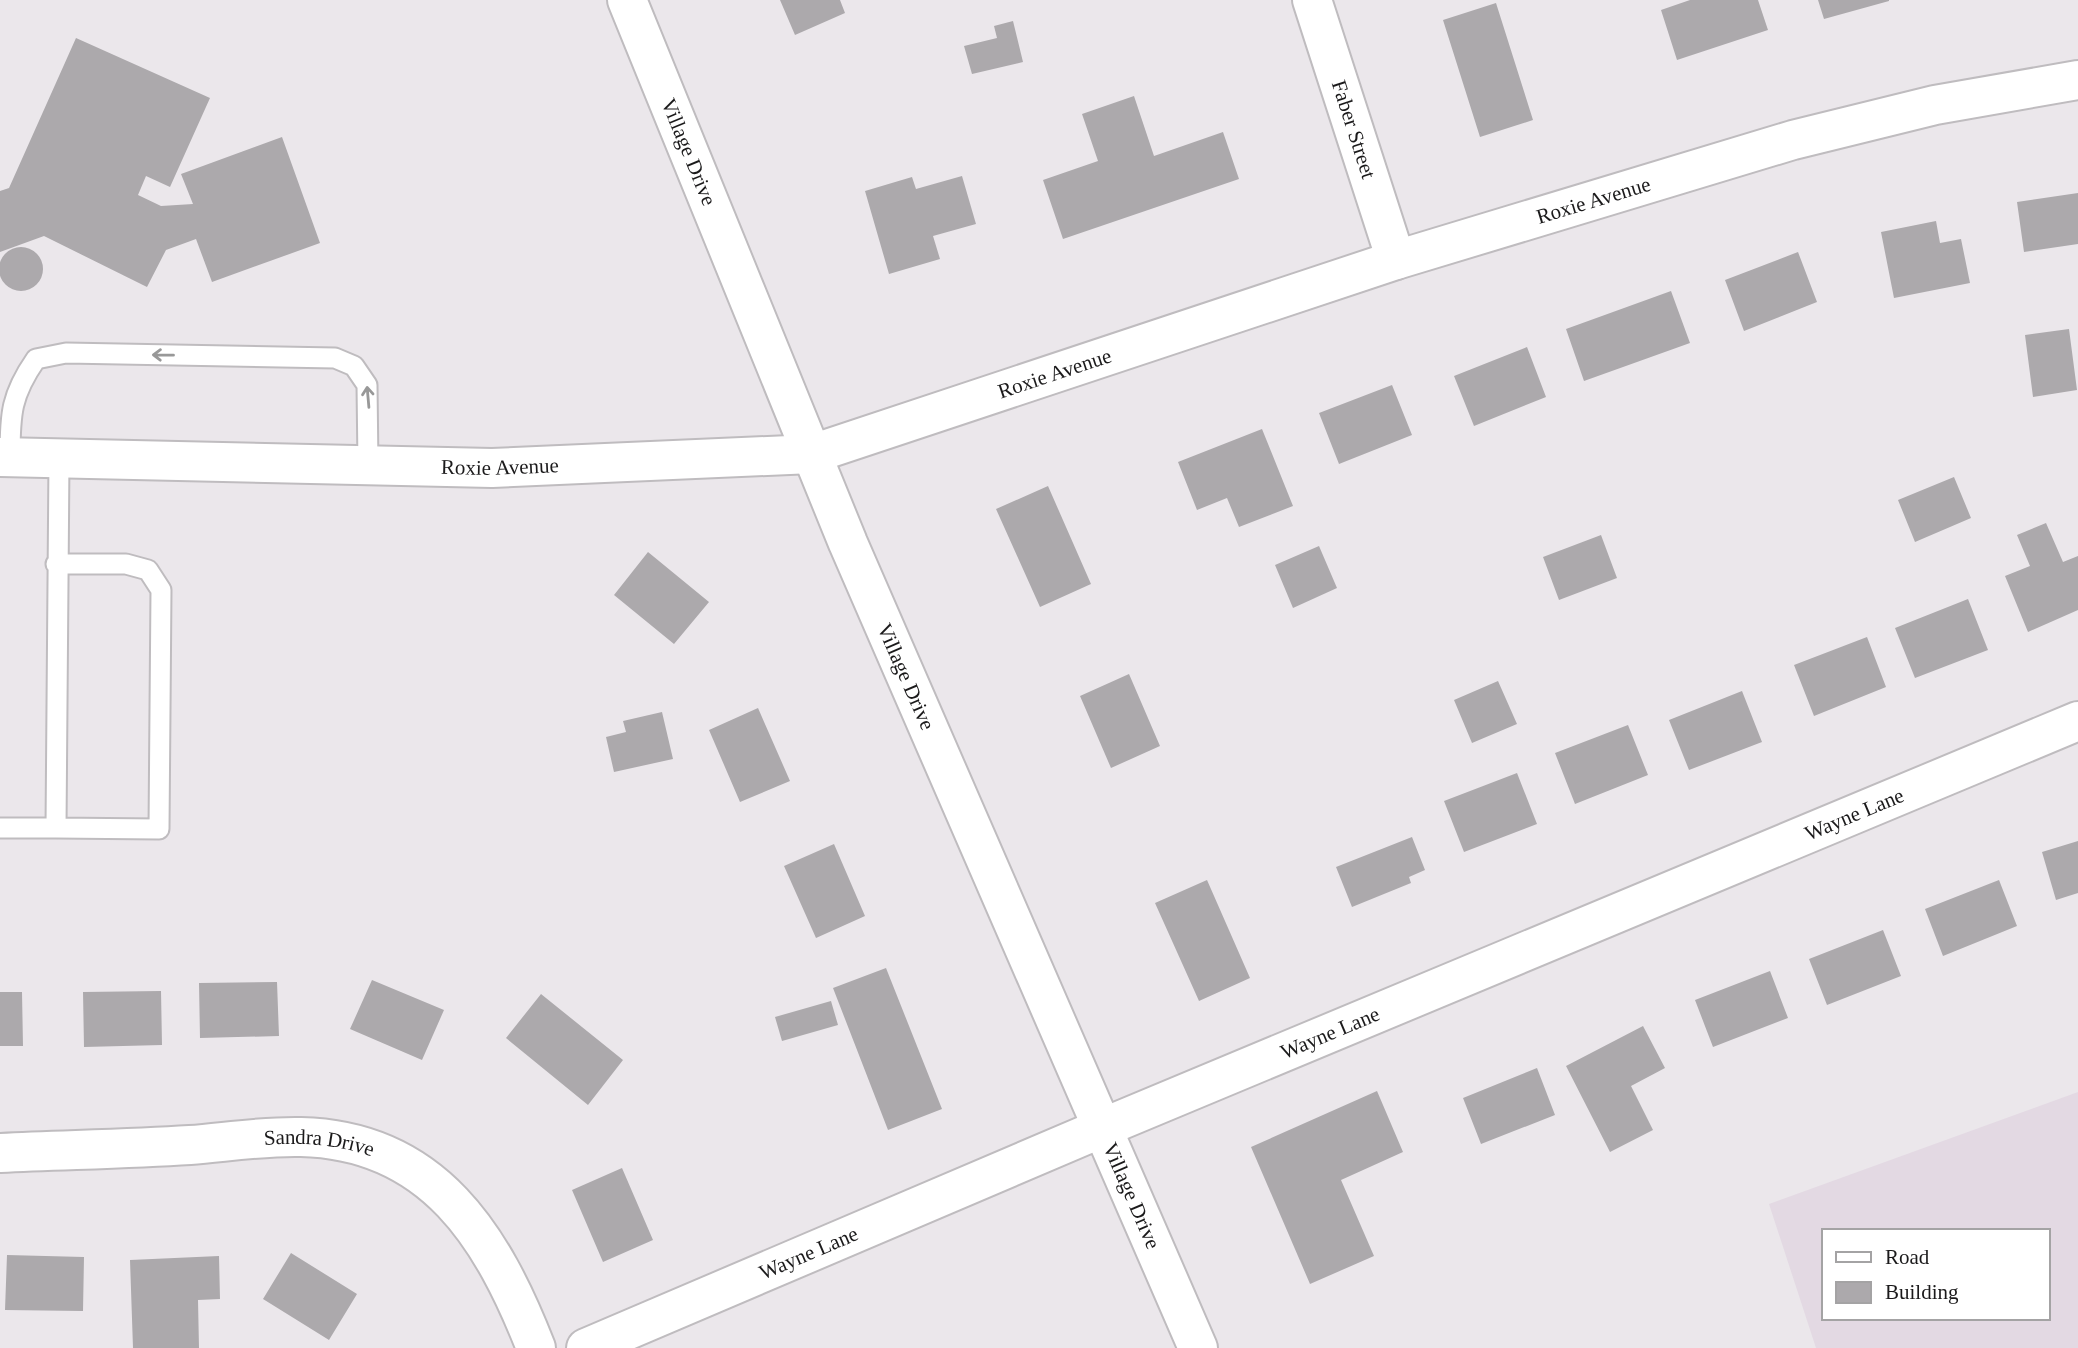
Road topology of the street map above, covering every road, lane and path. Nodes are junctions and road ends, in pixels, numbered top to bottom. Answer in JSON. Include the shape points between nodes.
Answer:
{"nodes":[{"id":1,"x":627,"y":0,"type":"edge"},
{"id":2,"x":1312,"y":0,"type":"edge"},
{"id":3,"x":2078,"y":80,"type":"edge"},
{"id":4,"x":1396,"y":260,"type":"junction"},
{"id":5,"x":812,"y":454,"type":"junction"},
{"id":6,"x":5,"y":457,"type":"edge"},
{"id":7,"x":59,"y":459,"type":"junction"},
{"id":8,"x":368,"y":465,"type":"junction"},
{"id":9,"x":56,"y":564,"type":"junction"},
{"id":10,"x":2078,"y":721,"type":"edge"},
{"id":11,"x":0,"y":828,"type":"edge"},
{"id":12,"x":56,"y":828,"type":"junction"},
{"id":13,"x":1102,"y":1128,"type":"junction"},
{"id":14,"x":0,"y":1153,"type":"edge"},
{"id":15,"x":536,"y":1348,"type":"edge"},
{"id":16,"x":586,"y":1348,"type":"edge"},
{"id":17,"x":1198,"y":1348,"type":"edge"}],
"edges":[{"from":1,"to":5,"type":"street","name":"Village Drive"},
{"from":2,"to":4,"type":"street","name":"Faber Street"},
{"from":3,"to":4,"type":"street","name":"Roxie Avenue","via":[[1935,105],[1793,140]]},
{"from":4,"to":5,"type":"street","name":"Roxie Avenue"},
{"from":5,"to":8,"type":"street","name":"Roxie Avenue","via":[[492,468]]},
{"from":5,"to":13,"type":"street","name":"Village Drive"},
{"from":6,"to":7,"type":"street","name":"Roxie Avenue"},
{"from":8,"to":6,"type":"lane","one_way":true,"via":[[367,385],[354,366],[335,358],[66,353],[37,359],[10,407]]},
{"from":7,"to":8,"type":"street","name":"Roxie Avenue"},
{"from":7,"to":9,"type":"lane"},
{"from":9,"to":12,"type":"lane"},
{"from":9,"to":12,"type":"lane","via":[[127,564],[148,570],[161,590],[161,603],[159,829]]},
{"from":10,"to":13,"type":"street","name":"Wayne Lane"},
{"from":11,"to":12,"type":"lane"},
{"from":13,"to":16,"type":"street","name":"Wayne Lane"},
{"from":13,"to":17,"type":"street","name":"Village Drive"},
{"from":14,"to":15,"type":"street","name":"Sandra Drive","via":[[301,1137],[341,1141],[388,1156],[430,1181],[465,1214],[513,1290]]}]}
